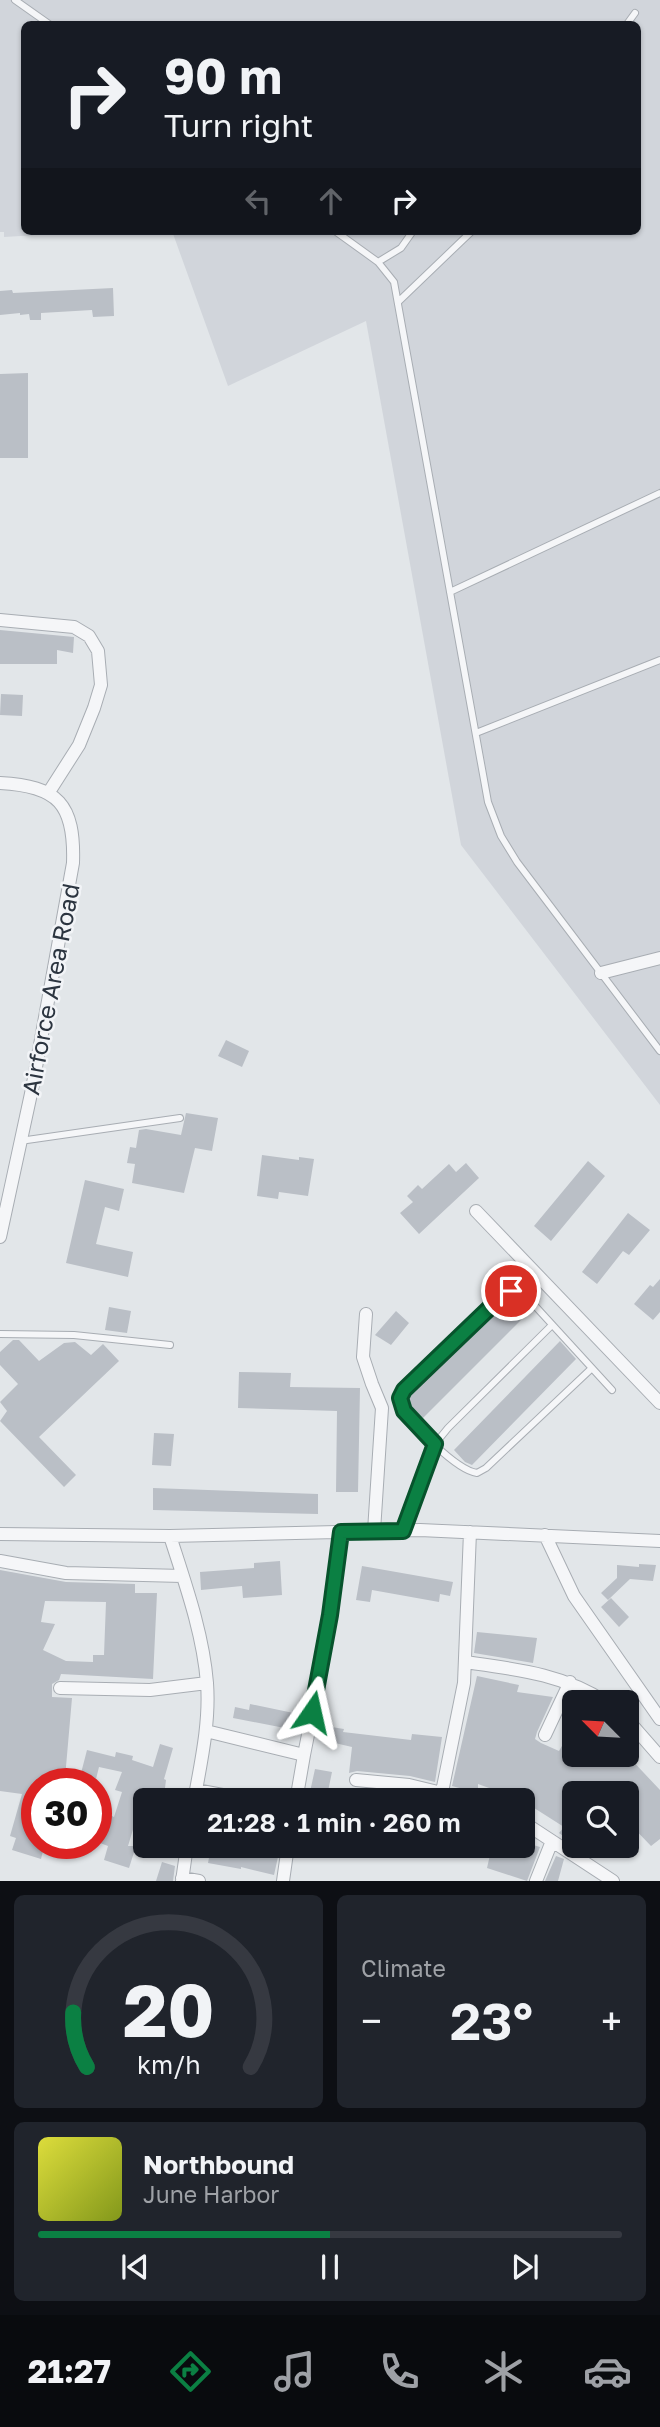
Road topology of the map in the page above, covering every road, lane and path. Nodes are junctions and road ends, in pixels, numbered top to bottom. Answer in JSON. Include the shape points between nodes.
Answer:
{"nodes":[{"id":1,"x":15,"y":0,"type":"edge"},
{"id":2,"x":635,"y":13,"type":"dead end"},
{"id":3,"x":45,"y":21,"type":"edge"},
{"id":4,"x":629,"y":21,"type":"edge"},
{"id":5,"x":341,"y":235,"type":"edge"},
{"id":6,"x":410,"y":235,"type":"edge"},
{"id":7,"x":468,"y":235,"type":"edge"},
{"id":8,"x":378,"y":262,"type":"junction"},
{"id":9,"x":398,"y":302,"type":"junction"},
{"id":10,"x":660,"y":493,"type":"edge"},
{"id":11,"x":450,"y":592,"type":"junction"},
{"id":12,"x":0,"y":620,"type":"edge"},
{"id":13,"x":660,"y":660,"type":"edge"},
{"id":14,"x":476,"y":733,"type":"junction"},
{"id":15,"x":2,"y":783,"type":"edge"},
{"id":16,"x":49,"y":792,"type":"junction"},
{"id":17,"x":660,"y":958,"type":"edge"},
{"id":18,"x":601,"y":973,"type":"junction"},
{"id":19,"x":660,"y":1051,"type":"edge"},
{"id":20,"x":180,"y":1118,"type":"dead end"},
{"id":21,"x":20,"y":1141,"type":"junction"},
{"id":22,"x":476,"y":1211,"type":"dead end"},
{"id":23,"x":0,"y":1237,"type":"edge"},
{"id":24,"x":366,"y":1314,"type":"dead end"},
{"id":25,"x":551,"y":1326,"type":"junction"},
{"id":26,"x":0,"y":1334,"type":"edge"},
{"id":27,"x":170,"y":1345,"type":"dead end"},
{"id":28,"x":592,"y":1368,"type":"junction"},
{"id":29,"x":611,"y":1390,"type":"dead end"},
{"id":30,"x":660,"y":1403,"type":"edge"},
{"id":31,"x":435,"y":1444,"type":"junction"},
{"id":32,"x":660,"y":1527,"type":"edge"},
{"id":33,"x":374,"y":1531,"type":"junction"},
{"id":34,"x":403,"y":1531,"type":"junction"},
{"id":35,"x":341,"y":1532,"type":"junction"},
{"id":36,"x":470,"y":1532,"type":"junction"},
{"id":37,"x":0,"y":1534,"type":"edge"},
{"id":38,"x":545,"y":1535,"type":"junction"},
{"id":39,"x":170,"y":1536,"type":"junction"},
{"id":40,"x":658,"y":1540,"type":"edge"},
{"id":41,"x":0,"y":1561,"type":"edge"},
{"id":42,"x":182,"y":1576,"type":"junction"},
{"id":43,"x":465,"y":1662,"type":"junction"},
{"id":44,"x":570,"y":1682,"type":"junction"},
{"id":45,"x":207,"y":1683,"type":"junction"},
{"id":46,"x":60,"y":1688,"type":"dead end"},
{"id":47,"x":588,"y":1690,"type":"edge"},
{"id":48,"x":660,"y":1719,"type":"edge"},
{"id":49,"x":206,"y":1731,"type":"junction"},
{"id":50,"x":639,"y":1733,"type":"edge"},
{"id":51,"x":545,"y":1735,"type":"dead end"},
{"id":52,"x":304,"y":1755,"type":"junction"},
{"id":53,"x":660,"y":1757,"type":"edge"},
{"id":54,"x":356,"y":1780,"type":"dead end"},
{"id":55,"x":196,"y":1788,"type":"edge"},
{"id":56,"x":298,"y":1788,"type":"edge"},
{"id":57,"x":423,"y":1788,"type":"edge"},
{"id":58,"x":443,"y":1788,"type":"edge"},
{"id":59,"x":535,"y":1829,"type":"edge"},
{"id":60,"x":552,"y":1840,"type":"junction"},
{"id":61,"x":185,"y":1858,"type":"edge"},
{"id":62,"x":286,"y":1858,"type":"edge"},
{"id":63,"x":182,"y":1879,"type":"edge"},
{"id":64,"x":199,"y":1881,"type":"edge"},
{"id":65,"x":283,"y":1881,"type":"edge"},
{"id":66,"x":536,"y":1881,"type":"edge"},
{"id":67,"x":613,"y":1881,"type":"edge"}],
"edges":[{"from":1,"to":3,"type":"lane"},
{"from":2,"to":4,"type":"lane"},
{"from":5,"to":8,"type":"lane"},
{"from":6,"to":8,"type":"lane","via":[[401,248]]},
{"from":7,"to":9,"type":"lane"},
{"from":8,"to":9,"type":"lane","via":[[394,282]]},
{"from":9,"to":11,"type":"lane"},
{"from":10,"to":11,"type":"lane"},
{"from":11,"to":14,"type":"lane"},
{"from":12,"to":16,"type":"street","via":[[74,627],[89,636],[98,651],[101,685],[94,708],[79,745]]},
{"from":13,"to":14,"type":"lane"},
{"from":14,"to":18,"type":"lane","via":[[488,802],[501,836]]},
{"from":15,"to":16,"type":"street"},
{"from":16,"to":21,"type":"street","name":"Airforce Area Road","via":[[70,822],[73,863]]},
{"from":17,"to":18,"type":"street"},
{"from":18,"to":19,"type":"lane"},
{"from":20,"to":21,"type":"lane"},
{"from":21,"to":23,"type":"street","name":"Airforce Area Road"},
{"from":22,"to":30,"type":"street"},
{"from":24,"to":33,"type":"street","via":[[363,1357],[382,1408]]},
{"from":25,"to":28,"type":"lane"},
{"from":25,"to":31,"type":"lane"},
{"from":25,"to":31,"type":"lane","via":[[526,1296],[511,1291],[404,1390],[400,1398],[404,1411]]},
{"from":26,"to":27,"type":"lane","via":[[74,1335]]},
{"from":28,"to":29,"type":"lane"},
{"from":28,"to":31,"type":"lane","via":[[477,1473],[463,1468]]},
{"from":31,"to":34,"type":"lane"},
{"from":32,"to":40,"type":"street"},
{"from":33,"to":34,"type":"street"},
{"from":33,"to":35,"type":"street"},
{"from":34,"to":36,"type":"street"},
{"from":35,"to":39,"type":"street"},
{"from":35,"to":52,"type":"street"},
{"from":36,"to":38,"type":"street"},
{"from":36,"to":43,"type":"street"},
{"from":37,"to":39,"type":"street"},
{"from":38,"to":40,"type":"street"},
{"from":38,"to":48,"type":"street","via":[[574,1596]]},
{"from":39,"to":42,"type":"street"},
{"from":41,"to":42,"type":"street","via":[[66,1573]]},
{"from":42,"to":45,"type":"street"},
{"from":43,"to":44,"type":"street"},
{"from":43,"to":58,"type":"street"},
{"from":44,"to":47,"type":"street"},
{"from":44,"to":51,"type":"street"},
{"from":45,"to":46,"type":"street","via":[[150,1690]]},
{"from":45,"to":49,"type":"street"},
{"from":49,"to":52,"type":"street"},
{"from":49,"to":55,"type":"street"},
{"from":50,"to":53,"type":"street"},
{"from":52,"to":56,"type":"street"},
{"from":54,"to":57,"type":"street"},
{"from":59,"to":60,"type":"street"},
{"from":60,"to":66,"type":"street"},
{"from":60,"to":67,"type":"street"},
{"from":61,"to":63,"type":"street"},
{"from":62,"to":65,"type":"street"},
{"from":63,"to":64,"type":"street"}]}
